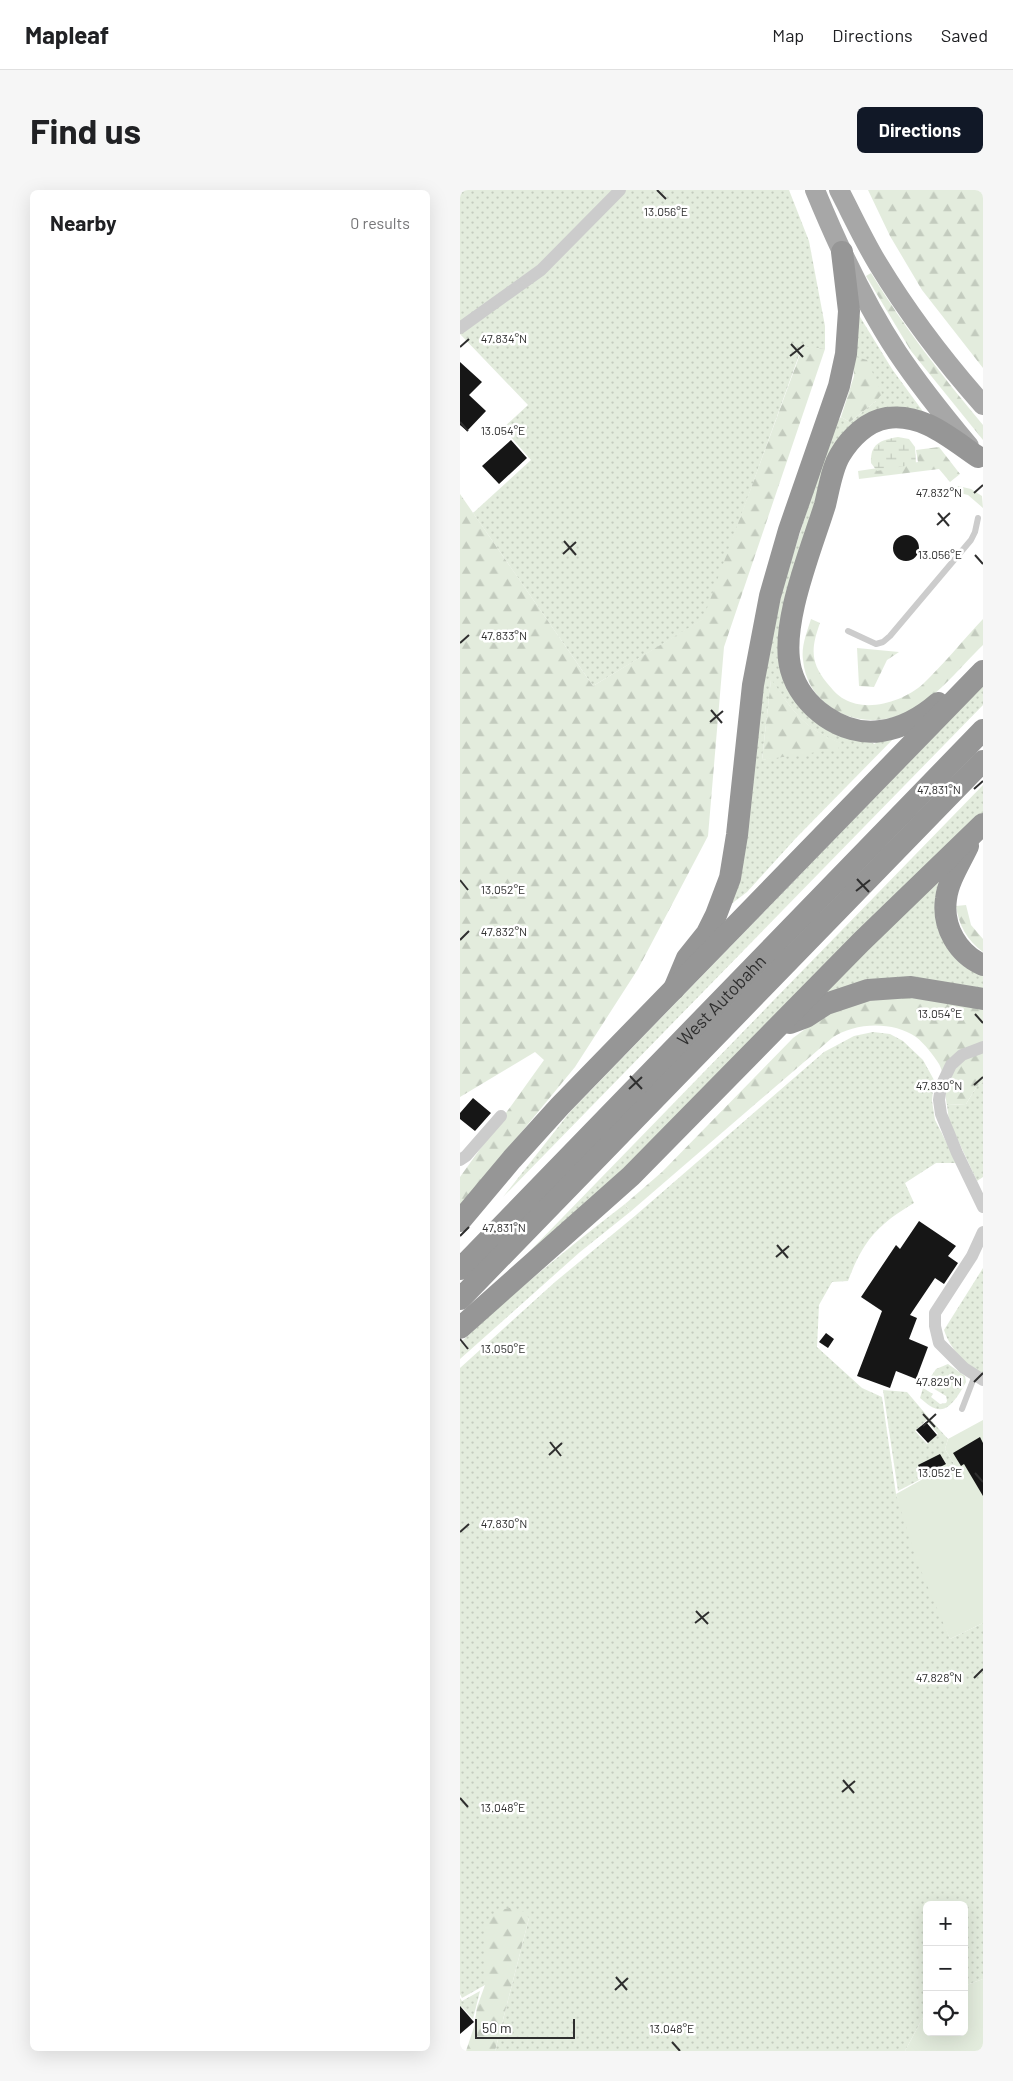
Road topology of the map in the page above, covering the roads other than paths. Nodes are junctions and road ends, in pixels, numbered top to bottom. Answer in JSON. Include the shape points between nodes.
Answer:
{"nodes":[{"id":1,"x":620,"y":190,"type":"edge"},
{"id":2,"x":815,"y":190,"type":"edge"},
{"id":3,"x":839,"y":190,"type":"edge"},
{"id":4,"x":842,"y":252,"type":"junction"},
{"id":5,"x":460,"y":328,"type":"edge"},
{"id":6,"x":983,"y":405,"type":"edge"},
{"id":7,"x":980,"y":460,"type":"edge"},
{"id":8,"x":978,"y":518,"type":"dead end"},
{"id":9,"x":848,"y":631,"type":"dead end"},
{"id":10,"x":983,"y":671,"type":"edge"},
{"id":11,"x":983,"y":730,"type":"edge"},
{"id":12,"x":983,"y":761,"type":"edge"},
{"id":13,"x":979,"y":828,"type":"edge"},
{"id":14,"x":983,"y":965,"type":"edge"},
{"id":15,"x":674,"y":989,"type":"junction"},
{"id":16,"x":983,"y":999,"type":"edge"},
{"id":17,"x":775,"y":1028,"type":"junction"},
{"id":18,"x":983,"y":1047,"type":"edge"},
{"id":19,"x":501,"y":1116,"type":"dead end"},
{"id":20,"x":460,"y":1160,"type":"edge"},
{"id":21,"x":983,"y":1207,"type":"edge"},
{"id":22,"x":460,"y":1221,"type":"edge"},
{"id":23,"x":983,"y":1232,"type":"edge"},
{"id":24,"x":460,"y":1269,"type":"edge"},
{"id":25,"x":460,"y":1299,"type":"edge"},
{"id":26,"x":460,"y":1328,"type":"edge"},
{"id":27,"x":979,"y":1378,"type":"edge"},
{"id":28,"x":962,"y":1409,"type":"dead end"}],
"edges":[{"from":1,"to":5,"type":"street","via":[[541,270]]},
{"from":2,"to":4,"type":"main road"},
{"from":3,"to":6,"type":"main road","via":[[900,298],[947,364]]},
{"from":4,"to":7,"type":"main road","via":[[898,353]]},
{"from":4,"to":15,"type":"highway","via":[[849,339],[836,394],[770,596],[753,685],[730,878],[707,933],[687,958]]},
{"from":7,"to":10,"type":"highway","via":[[927,423],[904,418],[885,419],[857,434],[839,457],[799,590],[790,627],[788,655],[798,687],[812,705],[840,725],[870,732],[916,719]]},
{"from":8,"to":9,"type":"lane","via":[[971,540],[890,636],[876,644]]},
{"from":10,"to":15,"type":"highway"},
{"from":11,"to":24,"type":"highway","name":"West Autobahn"},
{"from":12,"to":25,"type":"highway","name":"West Autobahn"},
{"from":13,"to":14,"type":"highway","via":[[950,881],[945,901],[946,917],[959,948],[970,959]]},
{"from":13,"to":17,"type":"highway"},
{"from":15,"to":22,"type":"highway","via":[[560,1106]]},
{"from":16,"to":17,"type":"highway","via":[[911,987],[868,990],[835,1000],[806,1017]]},
{"from":17,"to":26,"type":"highway","via":[[631,1176]]},
{"from":18,"to":21,"type":"street","via":[[962,1055],[951,1065],[939,1100],[950,1137]]},
{"from":19,"to":20,"type":"street"},
{"from":23,"to":27,"type":"street","via":[[972,1256],[935,1313],[940,1343],[964,1368]]},
{"from":27,"to":28,"type":"lane"}]}
